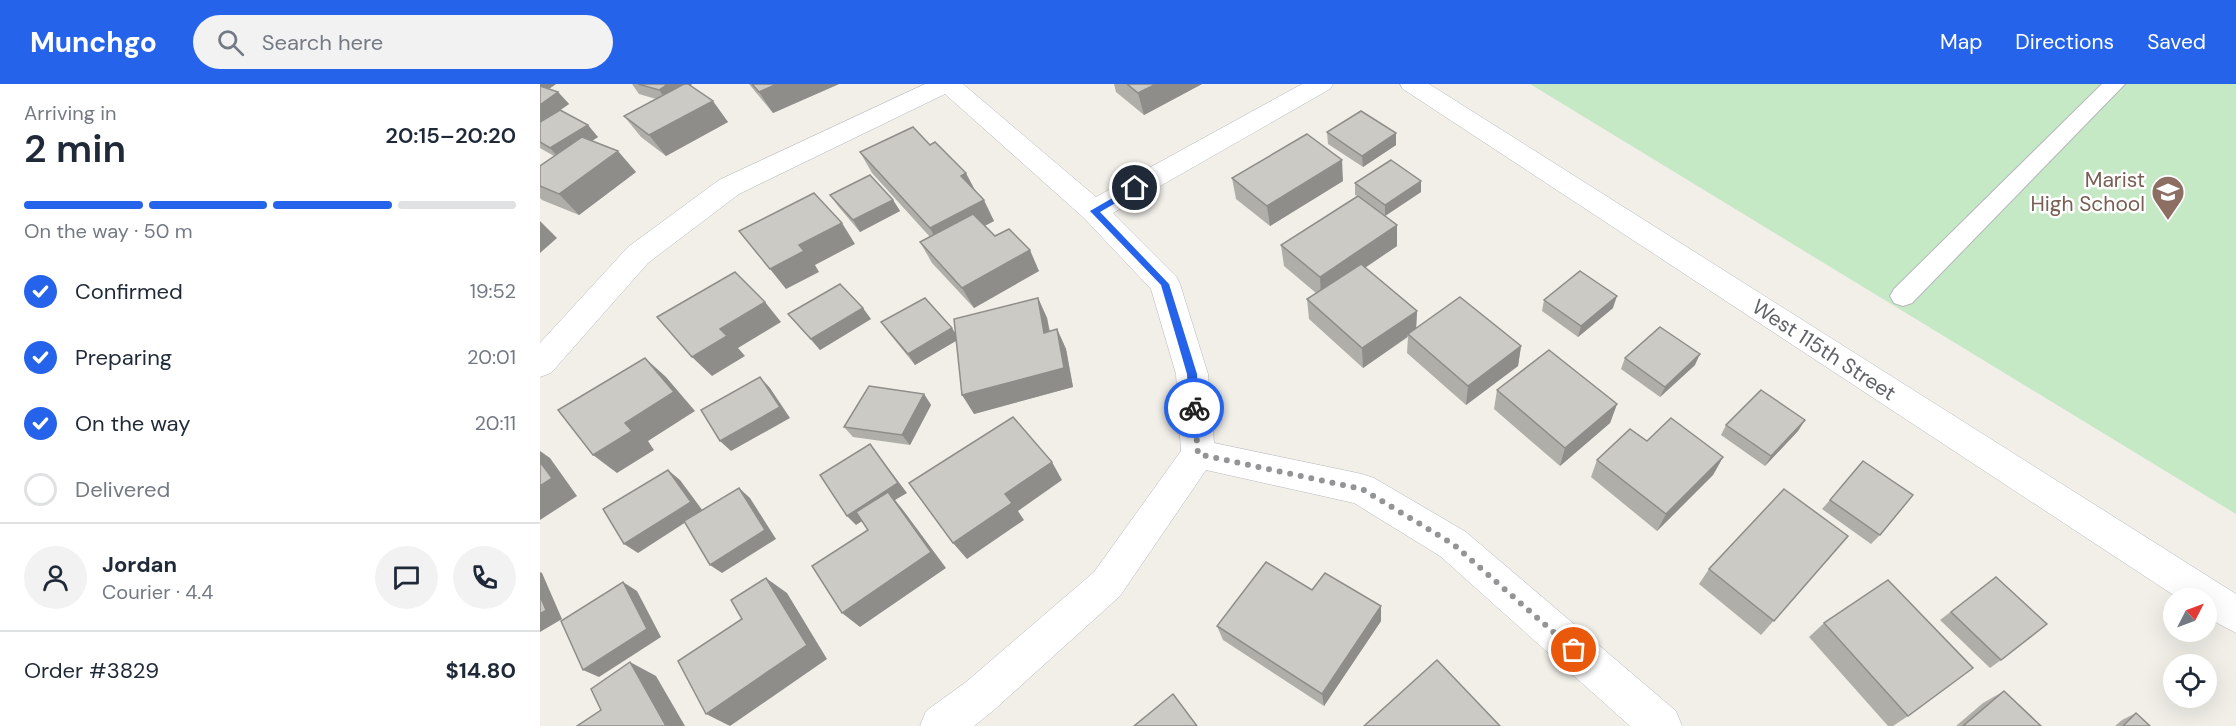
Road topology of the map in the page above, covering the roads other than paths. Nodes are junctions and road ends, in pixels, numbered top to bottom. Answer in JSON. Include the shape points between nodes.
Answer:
{"nodes":[{"id":1,"x":947,"y":84,"type":"edge"},
{"id":2,"x":1321,"y":84,"type":"edge"},
{"id":3,"x":1412,"y":84,"type":"edge"},
{"id":4,"x":2105,"y":87,"type":"edge"},
{"id":5,"x":1094,"y":211,"type":"junction"},
{"id":6,"x":1903,"y":296,"type":"dead end"},
{"id":7,"x":540,"y":364,"type":"edge"},
{"id":8,"x":1198,"y":454,"type":"junction"},
{"id":9,"x":2236,"y":615,"type":"edge"},
{"id":10,"x":941,"y":726,"type":"edge"},
{"id":11,"x":1661,"y":726,"type":"edge"}],
"edges":[{"from":1,"to":5,"type":"street"},
{"from":1,"to":7,"type":"street","via":[[729,187],[638,255]]},
{"from":2,"to":5,"type":"street"},
{"from":3,"to":9,"type":"street","name":"West 115th Street"},
{"from":4,"to":6,"type":"lane"},
{"from":5,"to":8,"type":"street","via":[[1165,284],[1192,374]]},
{"from":8,"to":10,"type":"street","via":[[1107,584]]},
{"from":8,"to":11,"type":"street","via":[[1362,489],[1453,544]]}]}
